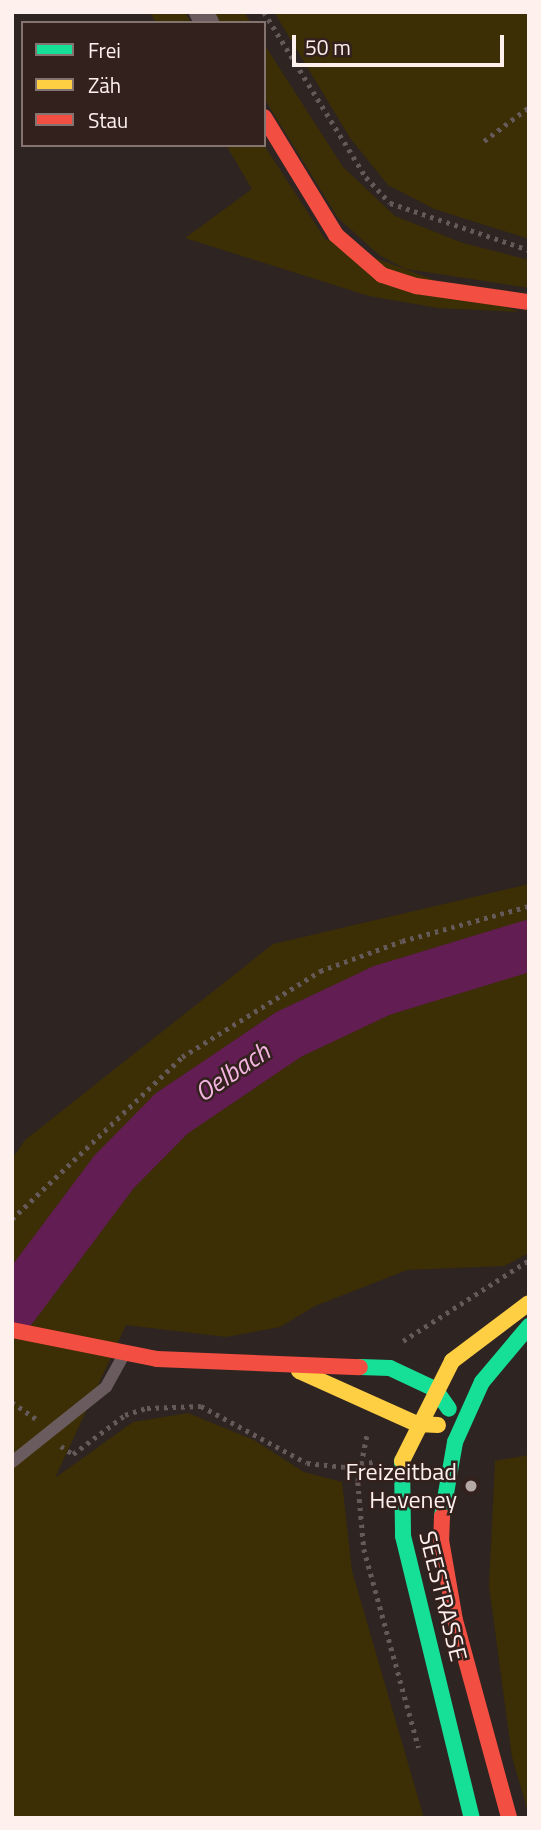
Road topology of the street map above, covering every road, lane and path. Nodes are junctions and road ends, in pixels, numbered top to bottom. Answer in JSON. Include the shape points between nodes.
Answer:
{"nodes":[{"id":1,"x":264,"y":12,"type":"edge"},
{"id":2,"x":529,"y":107,"type":"edge"},
{"id":3,"x":266,"y":120,"type":"edge"},
{"id":4,"x":484,"y":141,"type":"dead end"},
{"id":5,"x":529,"y":250,"type":"edge"},
{"id":6,"x":529,"y":302,"type":"edge"},
{"id":7,"x":529,"y":906,"type":"edge"},
{"id":8,"x":12,"y":1219,"type":"edge"},
{"id":9,"x":529,"y":1260,"type":"edge"},
{"id":10,"x":529,"y":1303,"type":"edge"},
{"id":11,"x":529,"y":1326,"type":"edge"},
{"id":12,"x":12,"y":1331,"type":"edge"},
{"id":13,"x":400,"y":1343,"type":"dead end"},
{"id":14,"x":124,"y":1355,"type":"junction"},
{"id":15,"x":284,"y":1366,"type":"junction"},
{"id":16,"x":435,"y":1389,"type":"junction"},
{"id":17,"x":12,"y":1402,"type":"edge"},
{"id":18,"x":417,"y":1424,"type":"junction"},
{"id":19,"x":462,"y":1426,"type":"junction"},
{"id":20,"x":368,"y":1429,"type":"dead end"},
{"id":21,"x":50,"y":1434,"type":"junction"},
{"id":22,"x":12,"y":1462,"type":"edge"},
{"id":23,"x":362,"y":1462,"type":"junction"},
{"id":24,"x":423,"y":1762,"type":"dead end"},
{"id":25,"x":472,"y":1818,"type":"edge"},
{"id":26,"x":509,"y":1818,"type":"edge"}],
"edges":[{"from":1,"to":5,"type":"path","via":[[366,177],[390,203]]},
{"from":2,"to":4,"type":"path"},
{"from":3,"to":6,"type":"street","via":[[336,235],[382,275],[416,286]]},
{"from":7,"to":8,"type":"path","via":[[402,941],[320,971],[183,1057]]},
{"from":9,"to":13,"type":"path"},
{"from":10,"to":16,"type":"street","name":"SEESTRASSE","via":[[452,1361]]},
{"from":11,"to":19,"type":"street","name":"SEESTRASSE","via":[[482,1382]]},
{"from":12,"to":14,"type":"street"},
{"from":14,"to":15,"type":"street"},
{"from":14,"to":21,"type":"lane","via":[[106,1387]]},
{"from":15,"to":16,"type":"street","via":[[390,1368]]},
{"from":15,"to":18,"type":"street"},
{"from":16,"to":18,"type":"street","name":"SEESTRASSE"},
{"from":16,"to":19,"type":"street"},
{"from":17,"to":21,"type":"path"},
{"from":18,"to":19,"type":"street"},
{"from":18,"to":25,"type":"street","name":"SEESTRASSE","via":[[402,1460],[403,1536]]},
{"from":19,"to":26,"type":"street","name":"SEESTRASSE","via":[[449,1468],[441,1540],[455,1620]]},
{"from":20,"to":23,"type":"path"},
{"from":21,"to":22,"type":"lane"},
{"from":21,"to":23,"type":"path","via":[[73,1454],[125,1415],[148,1408],[201,1406],[307,1463],[344,1467]]},
{"from":23,"to":24,"type":"path","via":[[358,1482],[367,1550]]}]}
